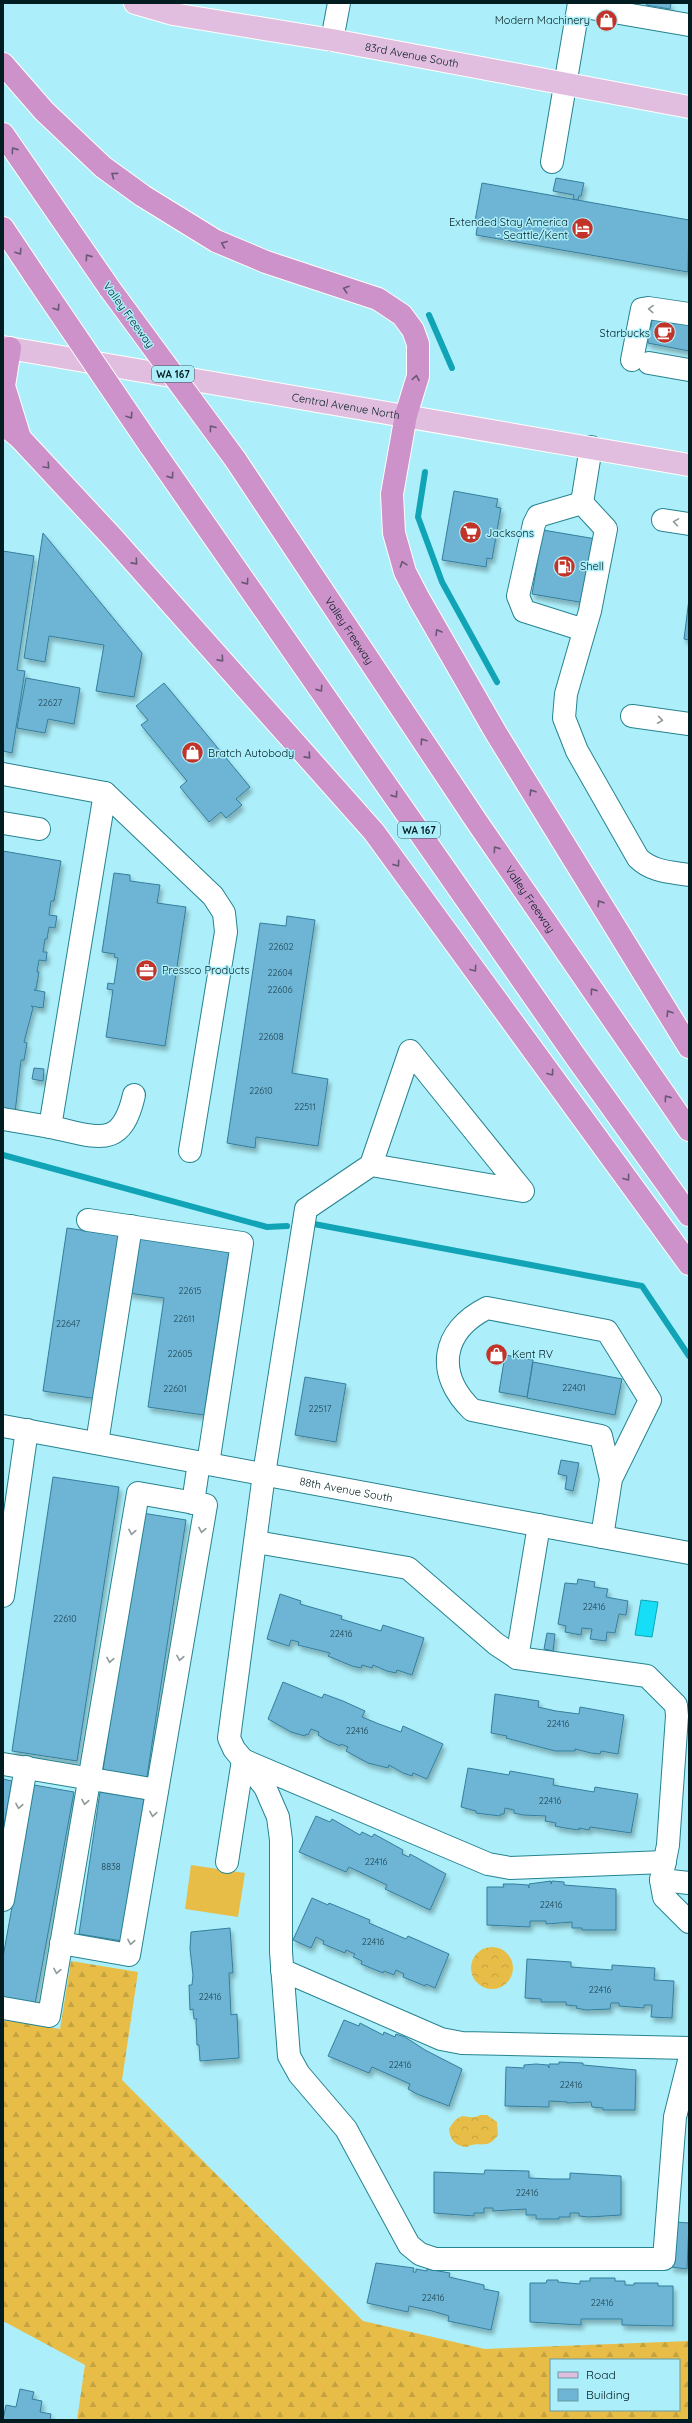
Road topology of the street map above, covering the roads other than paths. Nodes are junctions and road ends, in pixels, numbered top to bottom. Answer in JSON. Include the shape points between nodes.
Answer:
{"nodes":[{"id":1,"x":135,"y":3,"type":"edge"},
{"id":2,"x":339,"y":3,"type":"edge"},
{"id":3,"x":579,"y":4,"type":"edge"},
{"id":4,"x":689,"y":25,"type":"edge"},
{"id":5,"x":332,"y":40,"type":"junction"},
{"id":6,"x":3,"y":64,"type":"edge"},
{"id":7,"x":565,"y":84,"type":"junction"},
{"id":8,"x":689,"y":107,"type":"edge"},
{"id":9,"x":3,"y":134,"type":"edge"},
{"id":10,"x":552,"y":162,"type":"dead end"},
{"id":11,"x":3,"y":228,"type":"edge"},
{"id":12,"x":689,"y":314,"type":"edge"},
{"id":13,"x":6,"y":347,"type":"edge"},
{"id":14,"x":689,"y":370,"type":"edge"},
{"id":15,"x":406,"y":415,"type":"junction"},
{"id":16,"x":3,"y":424,"type":"edge"},
{"id":17,"x":20,"y":438,"type":"junction"},
{"id":18,"x":591,"y":447,"type":"junction"},
{"id":19,"x":689,"y":465,"type":"edge"},
{"id":20,"x":582,"y":502,"type":"junction"},
{"id":21,"x":663,"y":520,"type":"dead end"},
{"id":22,"x":689,"y":524,"type":"edge"},
{"id":23,"x":584,"y":630,"type":"junction"},
{"id":24,"x":632,"y":716,"type":"dead end"},
{"id":25,"x":689,"y":724,"type":"edge"},
{"id":26,"x":3,"y":774,"type":"edge"},
{"id":27,"x":105,"y":793,"type":"junction"},
{"id":28,"x":3,"y":823,"type":"edge"},
{"id":29,"x":39,"y":829,"type":"dead end"},
{"id":30,"x":689,"y":875,"type":"edge"},
{"id":31,"x":689,"y":1047,"type":"edge"},
{"id":32,"x":134,"y":1095,"type":"dead end"},
{"id":33,"x":3,"y":1119,"type":"edge"},
{"id":34,"x":50,"y":1127,"type":"junction"},
{"id":35,"x":689,"y":1130,"type":"edge"},
{"id":36,"x":190,"y":1152,"type":"dead end"},
{"id":37,"x":371,"y":1165,"type":"junction"},
{"id":38,"x":689,"y":1215,"type":"edge"},
{"id":39,"x":88,"y":1220,"type":"dead end"},
{"id":40,"x":131,"y":1226,"type":"junction"},
{"id":41,"x":689,"y":1264,"type":"edge"},
{"id":42,"x":3,"y":1426,"type":"edge"},
{"id":43,"x":27,"y":1430,"type":"junction"},
{"id":44,"x":97,"y":1443,"type":"junction"},
{"id":45,"x":204,"y":1463,"type":"junction"},
{"id":46,"x":264,"y":1474,"type":"junction"},
{"id":47,"x":611,"y":1479,"type":"junction"},
{"id":48,"x":193,"y":1503,"type":"junction"},
{"id":49,"x":539,"y":1525,"type":"junction"},
{"id":50,"x":602,"y":1537,"type":"junction"},
{"id":51,"x":256,"y":1542,"type":"junction"},
{"id":52,"x":689,"y":1553,"type":"edge"},
{"id":53,"x":3,"y":1596,"type":"edge"},
{"id":54,"x":517,"y":1658,"type":"junction"},
{"id":55,"x":243,"y":1760,"type":"junction"},
{"id":56,"x":3,"y":1764,"type":"edge"},
{"id":57,"x":26,"y":1767,"type":"junction"},
{"id":58,"x":90,"y":1778,"type":"junction"},
{"id":59,"x":157,"y":1790,"type":"junction"},
{"id":60,"x":227,"y":1862,"type":"dead end"},
{"id":61,"x":663,"y":1871,"type":"junction"},
{"id":62,"x":689,"y":1883,"type":"edge"},
{"id":63,"x":3,"y":1900,"type":"edge"},
{"id":64,"x":689,"y":1922,"type":"edge"},
{"id":65,"x":62,"y":1943,"type":"junction"},
{"id":66,"x":282,"y":1970,"type":"junction"},
{"id":67,"x":3,"y":2008,"type":"edge"},
{"id":68,"x":689,"y":2048,"type":"edge"},
{"id":69,"x":689,"y":2061,"type":"edge"}],
"edges":[{"from":1,"to":5,"type":"main road","name":"83rd Avenue South","via":[[173,14]]},
{"from":2,"to":5,"type":"street"},
{"from":3,"to":4,"type":"street"},
{"from":3,"to":7,"type":"street"},
{"from":5,"to":7,"type":"main road","name":"83rd Avenue South"},
{"from":15,"to":6,"type":"highway","one_way":true,"via":[[418,376],[418,344],[413,330],[402,315],[378,300],[266,262],[216,241],[143,196],[103,166],[44,112]]},
{"from":7,"to":8,"type":"main road","name":"83rd Avenue South"},
{"from":7,"to":10,"type":"street"},
{"from":35,"to":9,"type":"highway","name":"Valley Freeway","number":"WA 167","one_way":true,"bridge":true,"via":[[477,822],[235,459],[110,289]]},
{"from":11,"to":38,"type":"highway","number":"WA 167","one_way":true,"bridge":true,"via":[[149,444],[575,1056]]},
{"from":12,"to":14,"type":"street","one_way":true,"via":[[642,309],[640,362]]},
{"from":13,"to":15,"type":"main road","name":"Central Avenue North"},
{"from":13,"to":17,"type":"highway","via":[[4,386]]},
{"from":15,"to":18,"type":"main road","name":"Central Avenue North"},
{"from":31,"to":15,"type":"highway","one_way":true,"via":[[496,733],[405,572],[394,533],[392,494]]},
{"from":16,"to":17,"type":"highway"},
{"from":17,"to":41,"type":"highway","one_way":true,"via":[[374,832]]},
{"from":18,"to":19,"type":"main road","name":"Central Avenue North"},
{"from":18,"to":20,"type":"street"},
{"from":20,"to":23,"type":"street","via":[[606,529]]},
{"from":20,"to":23,"type":"street","via":[[538,516],[518,596],[524,611]]},
{"from":22,"to":21,"type":"street","one_way":true},
{"from":23,"to":30,"type":"street","via":[[564,703],[564,718],[570,737],[638,858],[657,870]]},
{"from":24,"to":25,"type":"street","one_way":true},
{"from":26,"to":27,"type":"street"},
{"from":27,"to":34,"type":"street"},
{"from":27,"to":36,"type":"street","via":[[213,896],[224,914],[226,932]]},
{"from":28,"to":29,"type":"street"},
{"from":32,"to":34,"type":"street","via":[[130,1114],[120,1130],[108,1137]]},
{"from":33,"to":34,"type":"street"},
{"from":37,"to":37,"type":"street","via":[[410,1051],[523,1191],[454,1180]]},
{"from":37,"to":46,"type":"street","via":[[306,1209]]},
{"from":39,"to":40,"type":"street"},
{"from":40,"to":44,"type":"street"},
{"from":40,"to":45,"type":"street","via":[[242,1244]]},
{"from":42,"to":43,"type":"street","name":"88th Avenue South"},
{"from":43,"to":44,"type":"street","name":"88th Avenue South"},
{"from":43,"to":53,"type":"street"},
{"from":44,"to":45,"type":"street","name":"88th Avenue South"},
{"from":45,"to":46,"type":"street","name":"88th Avenue South"},
{"from":45,"to":48,"type":"street"},
{"from":46,"to":49,"type":"street","name":"88th Avenue South"},
{"from":46,"to":51,"type":"street"},
{"from":47,"to":47,"type":"street","via":[[650,1400],[606,1331],[487,1308],[471,1316],[450,1345],[447,1363],[450,1381],[459,1397],[472,1410],[601,1436]]},
{"from":47,"to":50,"type":"street"},
{"from":48,"to":58,"type":"street","one_way":true,"via":[[138,1493]]},
{"from":48,"to":59,"type":"street","one_way":true,"via":[[206,1505]]},
{"from":49,"to":50,"type":"street","name":"88th Avenue South"},
{"from":49,"to":54,"type":"street"},
{"from":50,"to":52,"type":"street","name":"88th Avenue South"},
{"from":51,"to":54,"type":"street","via":[[408,1568],[496,1644]]},
{"from":51,"to":55,"type":"street","via":[[229,1738]]},
{"from":54,"to":61,"type":"street","via":[[647,1676],[676,1705],[677,1723],[668,1846]]},
{"from":55,"to":60,"type":"street"},
{"from":55,"to":61,"type":"street","via":[[488,1864],[510,1868]]},
{"from":55,"to":66,"type":"street","via":[[265,1787],[278,1817],[281,1840]]},
{"from":56,"to":57,"type":"street"},
{"from":57,"to":58,"type":"street"},
{"from":57,"to":63,"type":"street","one_way":true},
{"from":58,"to":59,"type":"street"},
{"from":58,"to":65,"type":"street","one_way":true},
{"from":59,"to":65,"type":"street","one_way":true,"via":[[129,1955]]},
{"from":61,"to":62,"type":"street"},
{"from":61,"to":64,"type":"street","via":[[664,1897]]},
{"from":65,"to":67,"type":"street","one_way":true,"via":[[49,2016]]},
{"from":66,"to":68,"type":"street","via":[[441,2039],[462,2043]]},
{"from":66,"to":69,"type":"street","via":[[289,2056],[299,2074],[346,2129],[409,2245],[420,2254],[435,2258],[664,2259],[675,2117]]}]}
